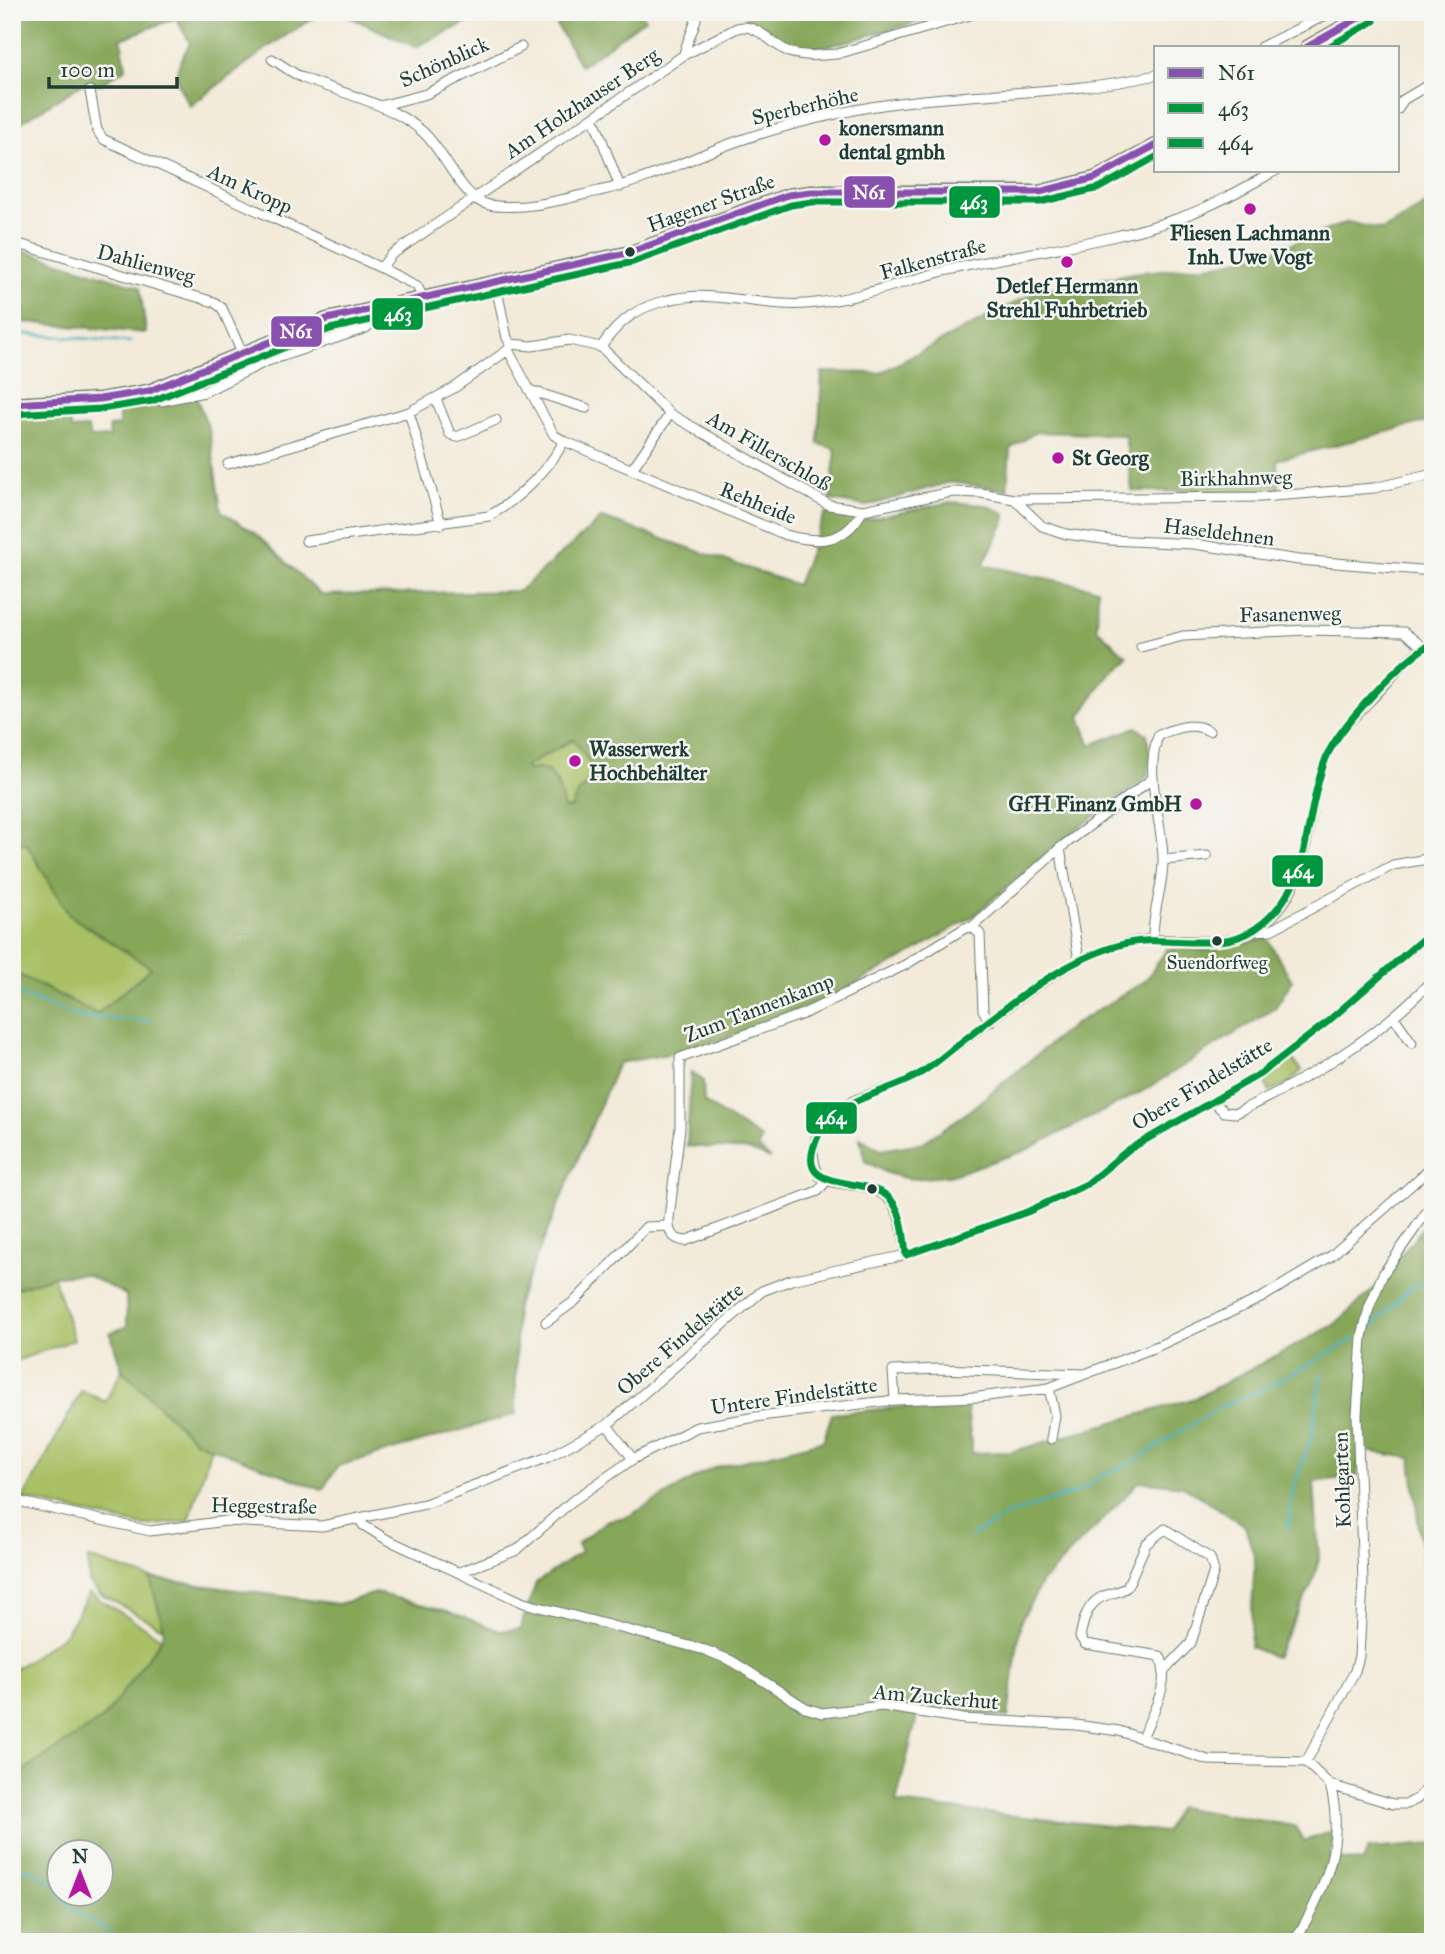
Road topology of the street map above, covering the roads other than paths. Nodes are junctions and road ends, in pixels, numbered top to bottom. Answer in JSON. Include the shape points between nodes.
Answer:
{"nodes":[{"id":1,"x":697,"y":12,"type":"edge"},
{"id":2,"x":980,"y":12,"type":"edge"},
{"id":3,"x":1332,"y":12,"type":"edge"},
{"id":4,"x":1369,"y":12,"type":"edge"},
{"id":5,"x":1263,"y":46,"type":"edge"},
{"id":6,"x":1309,"y":46,"type":"edge"},
{"id":7,"x":521,"y":47,"type":"dead end"},
{"id":8,"x":684,"y":55,"type":"junction"},
{"id":9,"x":272,"y":59,"type":"dead end"},
{"id":10,"x":1154,"y":75,"type":"edge"},
{"id":11,"x":1433,"y":82,"type":"edge"},
{"id":12,"x":90,"y":91,"type":"dead end"},
{"id":13,"x":1400,"y":103,"type":"edge"},
{"id":14,"x":380,"y":106,"type":"junction"},
{"id":15,"x":593,"y":117,"type":"junction"},
{"id":16,"x":1154,"y":146,"type":"edge"},
{"id":17,"x":1273,"y":172,"type":"edge"},
{"id":18,"x":620,"y":187,"type":"junction"},
{"id":19,"x":472,"y":198,"type":"junction"},
{"id":20,"x":12,"y":242,"type":"edge"},
{"id":21,"x":380,"y":268,"type":"junction"},
{"id":22,"x":495,"y":281,"type":"junction"},
{"id":23,"x":422,"y":296,"type":"junction"},
{"id":24,"x":379,"y":305,"type":"junction"},
{"id":25,"x":510,"y":347,"type":"junction"},
{"id":26,"x":601,"y":347,"type":"junction"},
{"id":27,"x":242,"y":352,"type":"junction"},
{"id":28,"x":529,"y":390,"type":"junction"},
{"id":29,"x":149,"y":391,"type":"junction"},
{"id":30,"x":436,"y":399,"type":"junction"},
{"id":31,"x":12,"y":404,"type":"edge"},
{"id":32,"x":586,"y":408,"type":"dead end"},
{"id":33,"x":409,"y":412,"type":"junction"},
{"id":34,"x":670,"y":414,"type":"junction"},
{"id":35,"x":496,"y":420,"type":"dead end"},
{"id":36,"x":564,"y":441,"type":"junction"},
{"id":37,"x":228,"y":464,"type":"dead end"},
{"id":38,"x":632,"y":469,"type":"junction"},
{"id":39,"x":1433,"y":474,"type":"edge"},
{"id":40,"x":1039,"y":497,"type":"joint"},
{"id":41,"x":1014,"y":499,"type":"junction"},
{"id":42,"x":863,"y":510,"type":"junction"},
{"id":43,"x":441,"y":524,"type":"junction"},
{"id":44,"x":306,"y":541,"type":"dead end"},
{"id":45,"x":1433,"y":571,"type":"edge"},
{"id":46,"x":1433,"y":643,"type":"edge"},
{"id":47,"x":1141,"y":647,"type":"dead end"},
{"id":48,"x":1423,"y":647,"type":"junction"},
{"id":49,"x":1209,"y":731,"type":"dead end"},
{"id":50,"x":1153,"y":778,"type":"junction"},
{"id":51,"x":1060,"y":848,"type":"junction"},
{"id":52,"x":1207,"y":856,"type":"dead end"},
{"id":53,"x":1433,"y":859,"type":"edge"},
{"id":54,"x":1163,"y":860,"type":"junction"},
{"id":55,"x":972,"y":927,"type":"junction"},
{"id":56,"x":1433,"y":930,"type":"edge"},
{"id":57,"x":1252,"y":931,"type":"junction"},
{"id":58,"x":1153,"y":939,"type":"junction"},
{"id":59,"x":1079,"y":960,"type":"junction"},
{"id":60,"x":1433,"y":979,"type":"edge"},
{"id":61,"x":1394,"y":1017,"type":"junction"},
{"id":62,"x":990,"y":1022,"type":"junction"},
{"id":63,"x":1412,"y":1044,"type":"dead end"},
{"id":64,"x":1213,"y":1102,"type":"junction"},
{"id":65,"x":1433,"y":1166,"type":"edge"},
{"id":66,"x":826,"y":1181,"type":"junction"},
{"id":67,"x":1433,"y":1203,"type":"edge"},
{"id":68,"x":668,"y":1226,"type":"junction"},
{"id":69,"x":906,"y":1255,"type":"junction"},
{"id":70,"x":546,"y":1322,"type":"dead end"},
{"id":71,"x":1090,"y":1374,"type":"junction"},
{"id":72,"x":1049,"y":1388,"type":"junction"},
{"id":73,"x":895,"y":1400,"type":"junction"},
{"id":74,"x":607,"y":1425,"type":"junction"},
{"id":75,"x":1051,"y":1439,"type":"dead end"},
{"id":76,"x":633,"y":1459,"type":"junction"},
{"id":77,"x":514,"y":1470,"type":"joint"},
{"id":78,"x":12,"y":1500,"type":"edge"},
{"id":79,"x":360,"y":1519,"type":"junction"},
{"id":80,"x":460,"y":1572,"type":"junction"},
{"id":81,"x":1166,"y":1669,"type":"junction"},
{"id":82,"x":1142,"y":1738,"type":"junction"},
{"id":83,"x":1306,"y":1762,"type":"junction"},
{"id":84,"x":1433,"y":1783,"type":"edge"},
{"id":85,"x":1330,"y":1784,"type":"junction"},
{"id":86,"x":1294,"y":1942,"type":"edge"}],
"edges":[{"from":1,"to":8,"type":"street"},
{"from":2,"to":8,"type":"street","name":"Am Holzhauser Berg","via":[[836,54],[791,53],[744,26]]},
{"from":3,"to":5,"type":"street"},
{"from":4,"to":6,"type":"main road"},
{"from":7,"to":14,"type":"street","name":"Schönblick","via":[[426,94]]},
{"from":8,"to":15,"type":"street","name":"Am Holzhauser Berg"},
{"from":9,"to":14,"type":"street","name":"Schönblick","via":[[300,77]]},
{"from":10,"to":18,"type":"street","name":"Sperberhöhe","via":[[1098,86],[838,113],[740,140]]},
{"from":11,"to":13,"type":"street"},
{"from":12,"to":21,"type":"street","name":"Am Kropp","via":[[103,139]]},
{"from":14,"to":19,"type":"street","name":"Schönblick","via":[[422,131]]},
{"from":15,"to":18,"type":"street"},
{"from":15,"to":19,"type":"street","name":"Am Holzhauser Berg"},
{"from":16,"to":22,"type":"main road","name":"Hagener Straße","via":[[1095,178],[1039,192],[788,195],[651,246]]},
{"from":17,"to":26,"type":"street","name":"Falkenstraße","via":[[1224,200],[1180,217],[943,272],[854,298],[775,305],[672,298],[626,317]]},
{"from":18,"to":19,"type":"street","name":"Sperberhöhe","via":[[547,203],[488,205]]},
{"from":19,"to":21,"type":"street","name":"Am Holzhauser Berg","via":[[391,255]]},
{"from":20,"to":27,"type":"street","name":"Dahlienweg","via":[[214,302],[222,308]]},
{"from":21,"to":23,"type":"street","name":"Am Kropp","via":[[417,286]]},
{"from":22,"to":23,"type":"main road","name":"Hagener Straße"},
{"from":22,"to":25,"type":"street"},
{"from":23,"to":24,"type":"main road","name":"Hagener Straße"},
{"from":24,"to":27,"type":"main road","name":"Hagener Straße","via":[[304,327]]},
{"from":24,"to":29,"type":"street","via":[[366,328],[265,362],[204,392],[161,401]]},
{"from":25,"to":26,"type":"street","via":[[569,340]]},
{"from":25,"to":28,"type":"street","name":"Rehheide"},
{"from":25,"to":30,"type":"street"},
{"from":26,"to":34,"type":"street","name":"Am Fillerschloß"},
{"from":27,"to":29,"type":"main road","name":"Hagener Straße"},
{"from":28,"to":32,"type":"street"},
{"from":28,"to":36,"type":"street","name":"Rehheide","via":[[554,435]]},
{"from":29,"to":31,"type":"main road","name":"Hagener Straße"},
{"from":30,"to":33,"type":"street"},
{"from":30,"to":35,"type":"street","via":[[450,434],[457,436]]},
{"from":33,"to":37,"type":"street"},
{"from":33,"to":43,"type":"street"},
{"from":34,"to":38,"type":"street"},
{"from":34,"to":42,"type":"street","name":"Am Fillerschloß","via":[[813,498],[837,508]]},
{"from":36,"to":38,"type":"street","name":"Rehheide"},
{"from":36,"to":43,"type":"street","via":[[549,465],[501,509],[489,516]]},
{"from":38,"to":42,"type":"street","name":"Rehheide","via":[[804,540],[834,538],[854,528]]},
{"from":39,"to":40,"type":"street","name":"Birkhahnweg","via":[[1374,488],[1261,497]]},
{"from":40,"to":41,"type":"street","name":"Am Fillerschloß"},
{"from":41,"to":42,"type":"street","name":"Am Fillerschloß","via":[[952,492]]},
{"from":41,"to":45,"type":"street","name":"Haseldehnen","via":[[1042,526],[1066,534]]},
{"from":43,"to":44,"type":"street"},
{"from":46,"to":48,"type":"street"},
{"from":47,"to":48,"type":"street","name":"Fasanenweg","via":[[1183,636],[1307,631],[1404,632]]},
{"from":48,"to":57,"type":"street","via":[[1350,723],[1327,755],[1301,870],[1288,898]]},
{"from":49,"to":50,"type":"street","via":[[1187,725],[1159,734]]},
{"from":50,"to":51,"type":"street","name":"Zum Tannenkamp"},
{"from":50,"to":54,"type":"street"},
{"from":51,"to":55,"type":"street","name":"Zum Tannenkamp"},
{"from":51,"to":59,"type":"street"},
{"from":52,"to":54,"type":"street"},
{"from":53,"to":57,"type":"street","via":[[1393,864],[1271,930]]},
{"from":54,"to":58,"type":"street"},
{"from":55,"to":62,"type":"street","via":[[980,934],[983,1010]]},
{"from":55,"to":68,"type":"street","name":"Zum Tannenkamp","via":[[803,1014],[680,1058],[680,1128]]},
{"from":56,"to":64,"type":"street","name":"Obere Findelstätte","via":[[1326,1023],[1260,1074]]},
{"from":57,"to":58,"type":"street","via":[[1208,943]]},
{"from":58,"to":59,"type":"street","via":[[1123,943]]},
{"from":59,"to":62,"type":"street"},
{"from":60,"to":61,"type":"street"},
{"from":61,"to":63,"type":"street"},
{"from":61,"to":64,"type":"street","via":[[1315,1074],[1236,1113],[1224,1112]]},
{"from":62,"to":66,"type":"street","via":[[915,1077],[853,1101],[824,1122],[813,1152],[814,1165]]},
{"from":64,"to":69,"type":"street","name":"Obere Findelstätte","via":[[1171,1122],[1061,1198]]},
{"from":65,"to":71,"type":"street","name":"Untere Findelstätte","via":[[1331,1256],[1261,1298]]},
{"from":66,"to":68,"type":"street","via":[[818,1191],[685,1241],[676,1239]]},
{"from":66,"to":69,"type":"street","via":[[885,1194],[901,1220]]},
{"from":67,"to":83,"type":"street","name":"Kohlgarten","via":[[1383,1274],[1368,1308],[1357,1415],[1363,1582],[1359,1656]]},
{"from":68,"to":70,"type":"street","via":[[646,1227],[575,1301]]},
{"from":69,"to":74,"type":"street","name":"Obere Findelstätte","via":[[791,1280],[762,1291]]},
{"from":71,"to":72,"type":"street","name":"Untere Findelstätte"},
{"from":71,"to":73,"type":"street","name":"Untere Findelstätte","via":[[939,1368],[893,1371]]},
{"from":72,"to":73,"type":"street","name":"Untere Findelstätte","via":[[979,1397]]},
{"from":72,"to":75,"type":"street","via":[[1055,1415]]},
{"from":73,"to":76,"type":"street","name":"Untere Findelstätte","via":[[697,1427]]},
{"from":74,"to":76,"type":"street"},
{"from":74,"to":77,"type":"street","name":"Obere Findelstätte"},
{"from":76,"to":80,"type":"street","name":"Untere Findelstätte","via":[[571,1502],[517,1550]]},
{"from":77,"to":79,"type":"street","name":"Heggestraße","via":[[435,1501]]},
{"from":78,"to":79,"type":"street","name":"Heggestraße","via":[[150,1531],[209,1522],[322,1526]]},
{"from":79,"to":80,"type":"street","name":"Am Zuckerhut","via":[[386,1539]]},
{"from":80,"to":82,"type":"street","name":"Am Zuckerhut","via":[[542,1609],[705,1650],[822,1713],[882,1706],[963,1719],[1093,1727]]},
{"from":81,"to":81,"type":"street","via":[[1191,1643],[1214,1571],[1210,1558],[1166,1529],[1146,1544],[1127,1587],[1091,1606],[1080,1637],[1085,1644],[1160,1656]]},
{"from":81,"to":82,"type":"street"},
{"from":82,"to":83,"type":"street","name":"Am Zuckerhut","via":[[1208,1760]]},
{"from":83,"to":85,"type":"street"},
{"from":84,"to":85,"type":"street","via":[[1407,1804],[1393,1804]]},
{"from":85,"to":86,"type":"street","via":[[1337,1810],[1329,1877]]}]}
